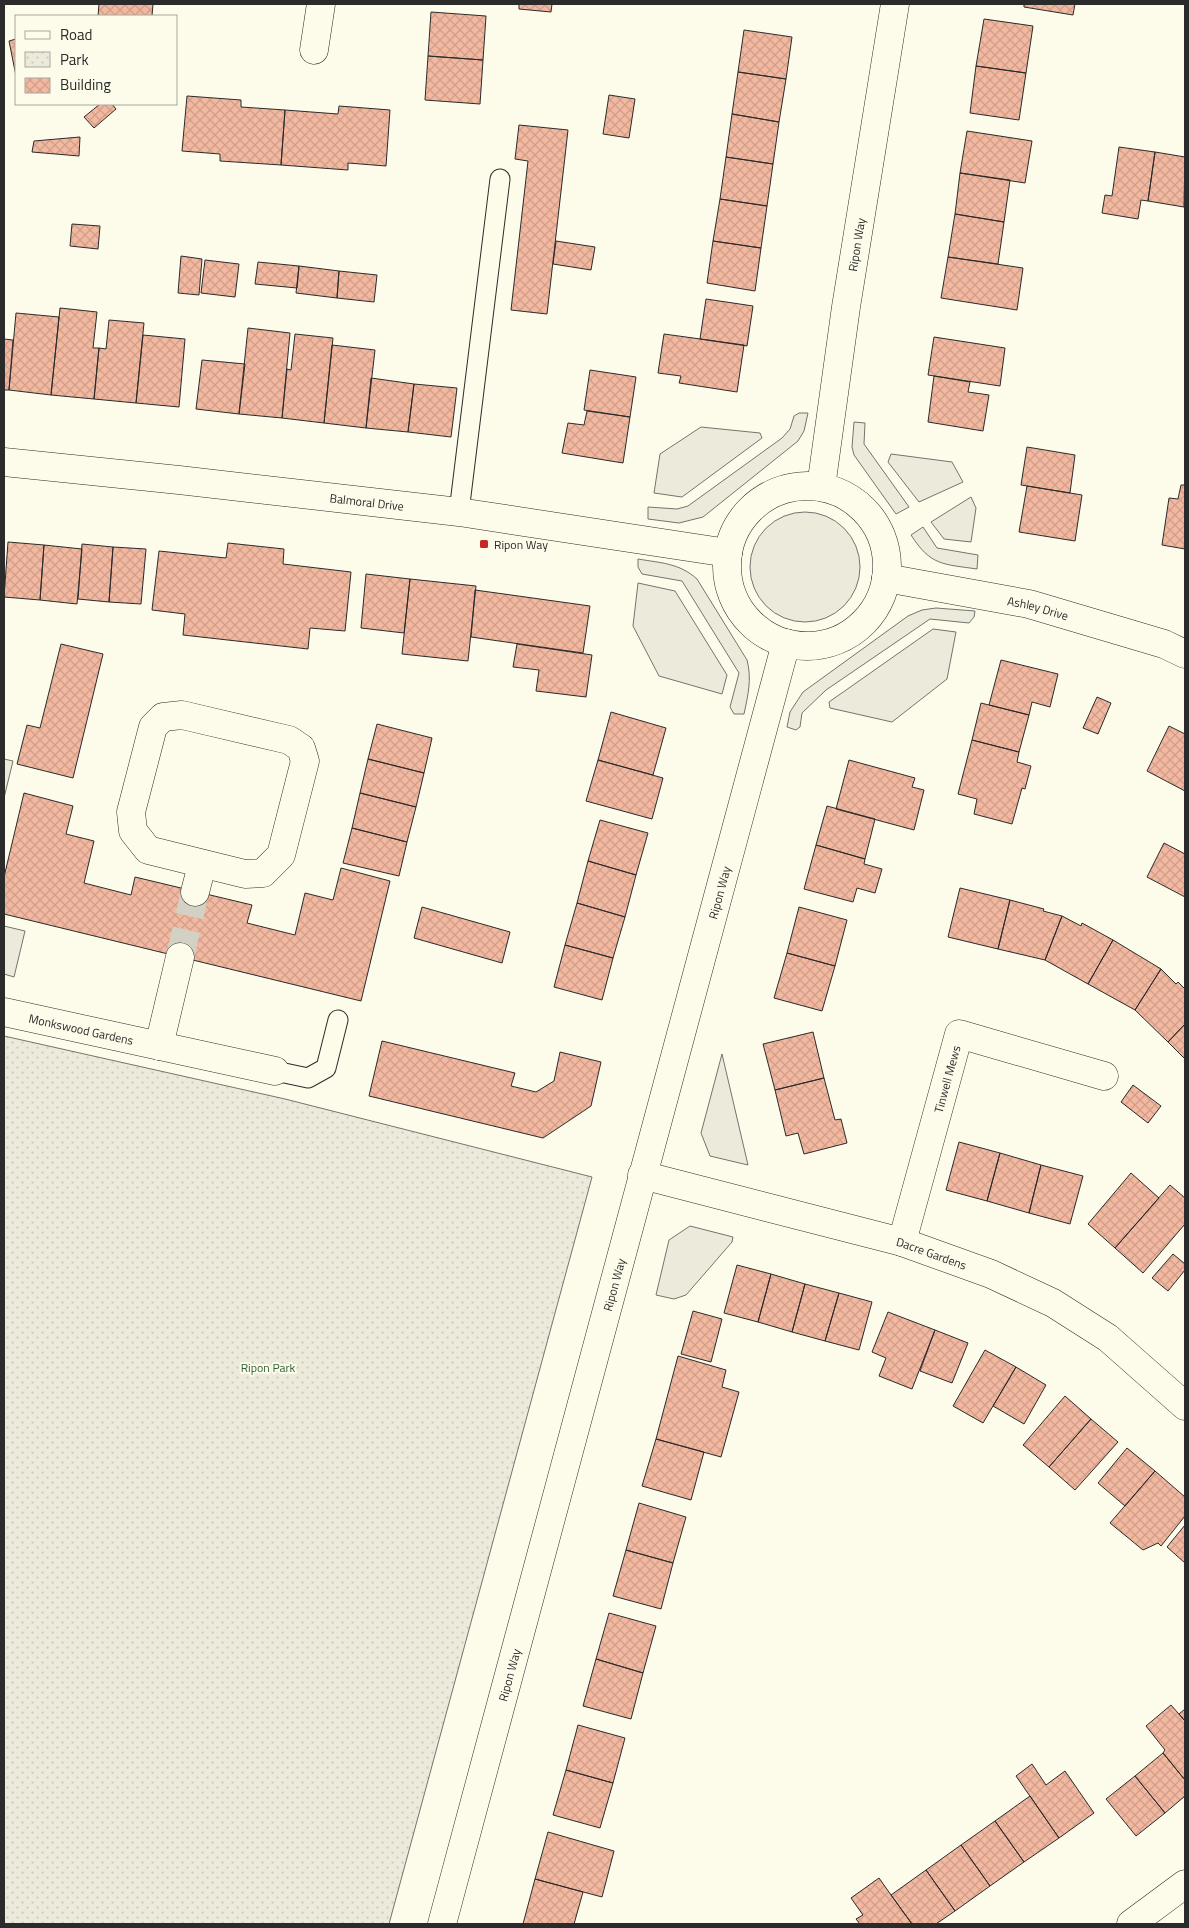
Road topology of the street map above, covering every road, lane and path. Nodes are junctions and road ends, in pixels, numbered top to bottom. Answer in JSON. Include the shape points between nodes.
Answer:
{"nodes":[{"id":1,"x":321,"y":4,"type":"edge"},
{"id":2,"x":894,"y":4,"type":"edge"},
{"id":3,"x":314,"y":50,"type":"dead end"},
{"id":4,"x":500,"y":179,"type":"dead end"},
{"id":5,"x":4,"y":462,"type":"edge"},
{"id":6,"x":821,"y":487,"type":"junction"},
{"id":7,"x":459,"y":512,"type":"junction"},
{"id":8,"x":728,"y":553,"type":"junction"},
{"id":9,"x":886,"y":578,"type":"junction"},
{"id":10,"x":786,"y":643,"type":"junction"},
{"id":11,"x":1185,"y":654,"type":"edge"},
{"id":12,"x":202,"y":864,"type":"junction"},
{"id":13,"x":195,"y":892,"type":"tunnel mouth"},
{"id":14,"x":180,"y":957,"type":"tunnel mouth"},
{"id":15,"x":4,"y":1012,"type":"edge"},
{"id":16,"x":338,"y":1020,"type":"dead end"},
{"id":17,"x":159,"y":1046,"type":"junction"},
{"id":18,"x":275,"y":1071,"type":"joint"},
{"id":19,"x":1104,"y":1076,"type":"dead end"},
{"id":20,"x":642,"y":1175,"type":"junction"},
{"id":21,"x":902,"y":1242,"type":"junction"},
{"id":22,"x":1185,"y":1406,"type":"edge"},
{"id":23,"x":1185,"y":1884,"type":"edge"},
{"id":24,"x":442,"y":1924,"type":"edge"},
{"id":25,"x":1131,"y":1924,"type":"edge"}],
"edges":[{"from":1,"to":3,"type":"street"},
{"from":2,"to":6,"type":"street","name":"Ripon Way"},
{"from":4,"to":7,"type":"lane"},
{"from":5,"to":7,"type":"street","name":"Balmoral Drive"},
{"from":6,"to":8,"type":"street","via":[[796,486],[772,494],[746,515],[736,529]]},
{"from":6,"to":9,"type":"street","via":[[844,494],[864,509],[878,529],[886,553]]},
{"from":7,"to":8,"type":"street","name":"Balmoral Drive"},
{"from":8,"to":10,"type":"street","via":[[728,576],[734,599],[747,619],[765,634]]},
{"from":9,"to":10,"type":"street","via":[[878,603],[862,625],[840,640],[813,646]]},
{"from":9,"to":11,"type":"street","name":"Ashley Drive","via":[[1029,604],[1164,644]]},
{"from":10,"to":20,"type":"street","name":"Ripon Way"},
{"from":12,"to":12,"type":"street","via":[[245,874],[263,873],[281,855],[305,761],[301,748],[289,740],[182,715],[163,717],[153,727],[132,812],[132,831],[148,850]]},
{"from":12,"to":13,"type":"street"},
{"from":14,"to":17,"type":"street"},
{"from":15,"to":17,"type":"street","name":"Monkswood Gardens"},
{"from":16,"to":18,"type":"lane","via":[[326,1068],[308,1078]]},
{"from":17,"to":18,"type":"street","name":"Monkswood Gardens"},
{"from":19,"to":21,"type":"street","name":"Tinwell Mews","via":[[959,1034]]},
{"from":20,"to":21,"type":"street","name":"Dacre Gardens"},
{"from":20,"to":24,"type":"street","name":"Ripon Way"},
{"from":21,"to":22,"type":"street","name":"Dacre Gardens","via":[[991,1274],[1053,1303],[1108,1338]]},
{"from":23,"to":25,"type":"street"}]}
